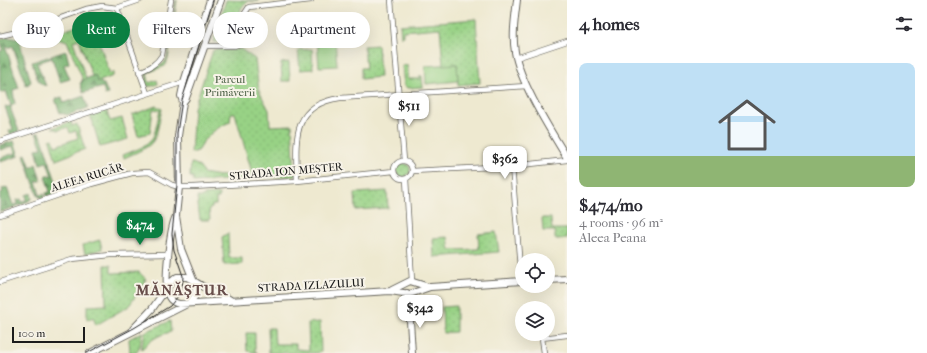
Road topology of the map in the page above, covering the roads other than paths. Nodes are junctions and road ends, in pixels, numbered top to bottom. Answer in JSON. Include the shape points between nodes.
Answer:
{"nodes":[{"id":1,"x":140,"y":0,"type":"edge"},
{"id":2,"x":171,"y":0,"type":"edge"},
{"id":3,"x":210,"y":0,"type":"edge"},
{"id":4,"x":221,"y":0,"type":"edge"},
{"id":5,"x":307,"y":0,"type":"edge"},
{"id":6,"x":311,"y":0,"type":"edge"},
{"id":7,"x":391,"y":0,"type":"edge"},
{"id":8,"x":517,"y":0,"type":"edge"},
{"id":9,"x":117,"y":8,"type":"junction"},
{"id":10,"x":0,"y":36,"type":"edge"},
{"id":11,"x":567,"y":41,"type":"edge"},
{"id":12,"x":205,"y":43,"type":"edge"},
{"id":13,"x":205,"y":46,"type":"edge"},
{"id":14,"x":203,"y":48,"type":"edge"},
{"id":15,"x":516,"y":58,"type":"junction"},
{"id":16,"x":139,"y":72,"type":"junction"},
{"id":17,"x":184,"y":82,"type":"junction"},
{"id":18,"x":527,"y":86,"type":"junction"},
{"id":19,"x":147,"y":93,"type":"junction"},
{"id":20,"x":398,"y":94,"type":"junction"},
{"id":21,"x":183,"y":102,"type":"junction"},
{"id":22,"x":0,"y":142,"type":"edge"},
{"id":23,"x":567,"y":159,"type":"edge"},
{"id":24,"x":404,"y":161,"type":"junction"},
{"id":25,"x":512,"y":166,"type":"junction"},
{"id":26,"x":394,"y":171,"type":"junction"},
{"id":27,"x":412,"y":171,"type":"junction"},
{"id":28,"x":406,"y":179,"type":"junction"},
{"id":29,"x":297,"y":181,"type":"junction"},
{"id":30,"x":179,"y":187,"type":"junction"},
{"id":31,"x":0,"y":215,"type":"edge"},
{"id":32,"x":176,"y":216,"type":"junction"},
{"id":33,"x":519,"y":253,"type":"edge"},
{"id":34,"x":169,"y":254,"type":"junction"},
{"id":35,"x":567,"y":278,"type":"edge"},
{"id":36,"x":555,"y":279,"type":"edge"},
{"id":37,"x":515,"y":281,"type":"edge"},
{"id":38,"x":0,"y":282,"type":"edge"},
{"id":39,"x":194,"y":282,"type":"junction"},
{"id":40,"x":414,"y":282,"type":"junction"},
{"id":41,"x":405,"y":284,"type":"junction"},
{"id":42,"x":168,"y":287,"type":"junction"},
{"id":43,"x":430,"y":287,"type":"junction"},
{"id":44,"x":390,"y":291,"type":"junction"},
{"id":45,"x":415,"y":292,"type":"junction"},
{"id":46,"x":406,"y":293,"type":"junction"},
{"id":47,"x":232,"y":300,"type":"junction"},
{"id":48,"x":187,"y":304,"type":"junction"},
{"id":49,"x":410,"y":305,"type":"junction"},
{"id":50,"x":132,"y":330,"type":"junction"},
{"id":51,"x":567,"y":335,"type":"edge"},
{"id":52,"x":90,"y":353,"type":"edge"},
{"id":53,"x":412,"y":353,"type":"edge"},
{"id":54,"x":544,"y":353,"type":"edge"}],
"edges":[{"from":1,"to":9,"type":"street"},
{"from":2,"to":16,"type":"street","via":[[162,55],[152,66]]},
{"from":3,"to":17,"type":"main road"},
{"from":4,"to":12,"type":"main road"},
{"from":5,"to":6,"type":"street"},
{"from":5,"to":13,"type":"street","via":[[249,7],[244,18],[240,44]]},
{"from":7,"to":20,"type":"street"},
{"from":8,"to":15,"type":"main road","via":[[514,44]]},
{"from":9,"to":10,"type":"street","via":[[102,6],[86,9],[30,29]]},
{"from":9,"to":16,"type":"street"},
{"from":11,"to":15,"type":"street"},
{"from":14,"to":21,"type":"main road"},
{"from":15,"to":18,"type":"main road"},
{"from":16,"to":19,"type":"street"},
{"from":17,"to":19,"type":"street"},
{"from":17,"to":21,"type":"main road","via":[[181,96]]},
{"from":18,"to":20,"type":"street"},
{"from":18,"to":23,"type":"main road"},
{"from":19,"to":22,"type":"street"},
{"from":20,"to":24,"type":"street"},
{"from":20,"to":29,"type":"street","via":[[332,99],[308,112],[299,125],[296,136]]},
{"from":21,"to":30,"type":"main road","via":[[178,136]]},
{"from":23,"to":25,"type":"street"},
{"from":24,"to":26,"type":"street","via":[[396,164]]},
{"from":24,"to":27,"type":"street","via":[[410,165]]},
{"from":25,"to":27,"type":"street"},
{"from":25,"to":33,"type":"street"},
{"from":26,"to":28,"type":"street","via":[[398,178]]},
{"from":26,"to":29,"type":"street","name":"STRADA ION MEȘTER"},
{"from":27,"to":28,"type":"street"},
{"from":28,"to":40,"type":"street"},
{"from":29,"to":30,"type":"street","name":"STRADA ION MEȘTER"},
{"from":30,"to":31,"type":"street","name":"ALEEA RUCĂR","via":[[149,172],[132,173]]},
{"from":30,"to":32,"type":"main road"},
{"from":32,"to":34,"type":"main road","via":[[171,230]]},
{"from":32,"to":39,"type":"main road","via":[[181,249]]},
{"from":34,"to":38,"type":"street","via":[[72,259]]},
{"from":34,"to":42,"type":"main road"},
{"from":35,"to":36,"type":"main road"},
{"from":37,"to":43,"type":"main road","name":"STRADA IZLAZULUI"},
{"from":39,"to":42,"type":"main road","via":[[188,277],[180,276],[172,279]]},
{"from":39,"to":47,"type":"main road","name":"STRADA IZLAZULUI","via":[[218,296]]},
{"from":39,"to":48,"type":"main road","via":[[197,290]]},
{"from":40,"to":41,"type":"main road","name":"STRADA IZLAZULUI"},
{"from":40,"to":43,"type":"main road","name":"STRADA IZLAZULUI"},
{"from":40,"to":45,"type":"main road"},
{"from":41,"to":44,"type":"main road","name":"STRADA IZLAZULUI"},
{"from":41,"to":46,"type":"main road"},
{"from":42,"to":48,"type":"main road","via":[[172,301]]},
{"from":42,"to":50,"type":"main road"},
{"from":43,"to":45,"type":"main road","name":"STRADA IZLAZULUI"},
{"from":44,"to":46,"type":"main road","name":"STRADA IZLAZULUI"},
{"from":44,"to":47,"type":"main road","name":"STRADA IZLAZULUI"},
{"from":45,"to":46,"type":"main road","name":"STRADA IZLAZULUI"},
{"from":45,"to":49,"type":"main road"},
{"from":46,"to":49,"type":"main road"},
{"from":47,"to":48,"type":"main road","name":"STRADA IZLAZULUI"},
{"from":48,"to":50,"type":"main road"},
{"from":49,"to":53,"type":"main road"},
{"from":50,"to":52,"type":"main road"},
{"from":51,"to":54,"type":"street","via":[[542,338]]}]}
